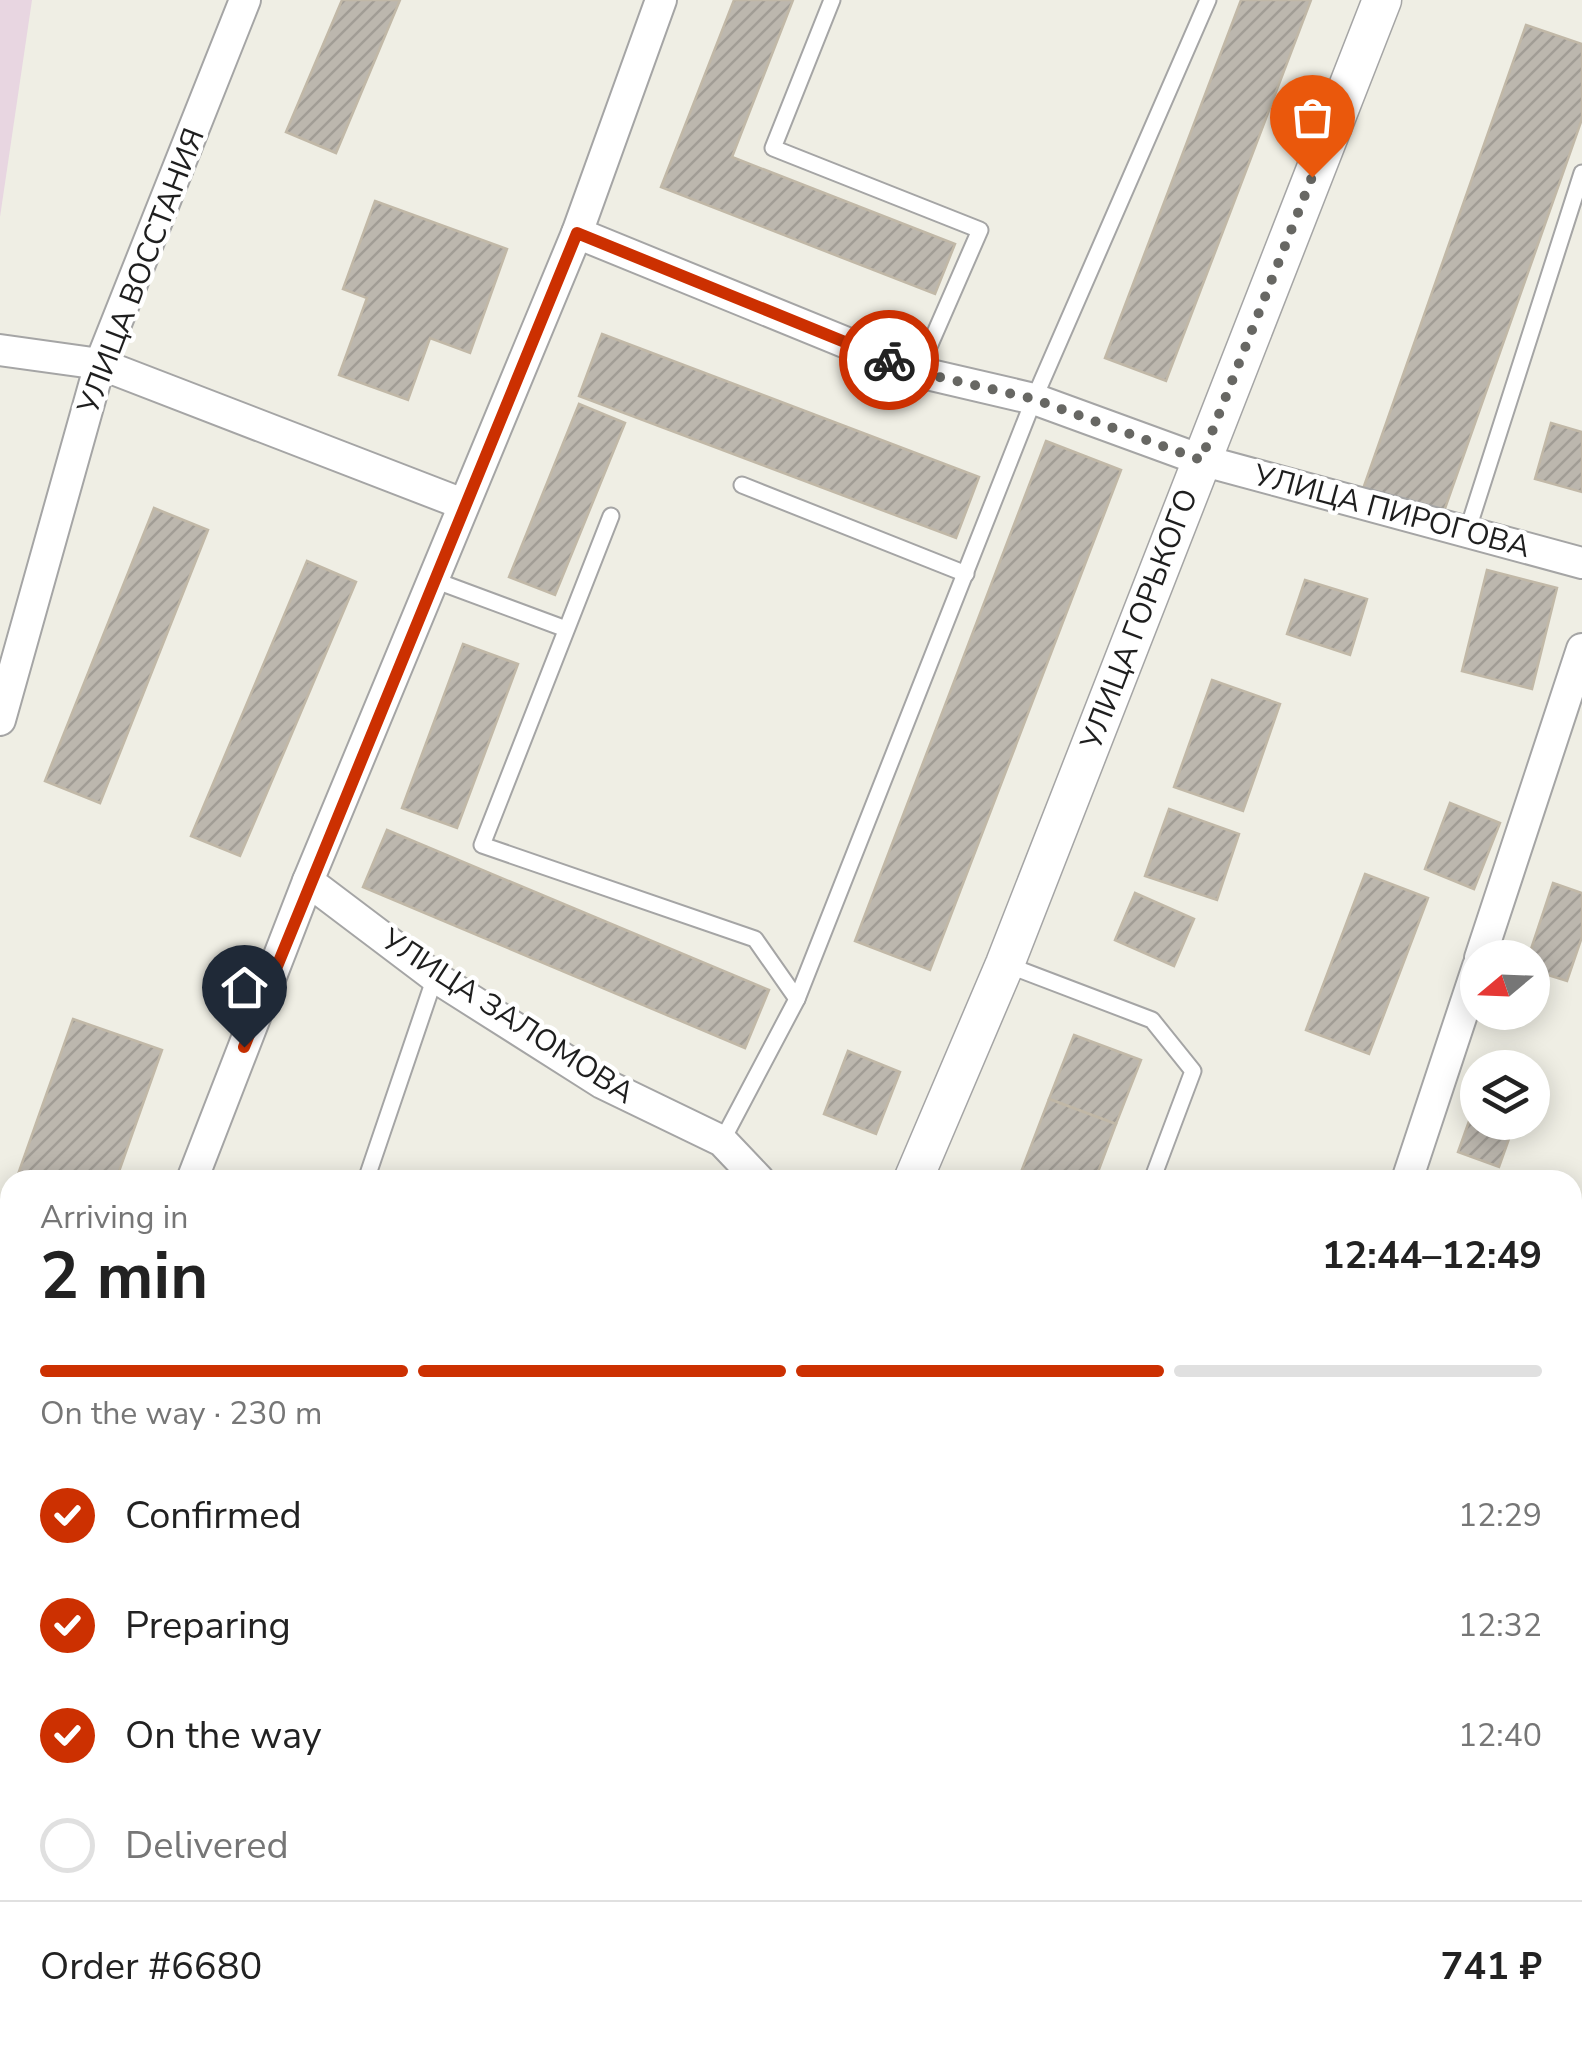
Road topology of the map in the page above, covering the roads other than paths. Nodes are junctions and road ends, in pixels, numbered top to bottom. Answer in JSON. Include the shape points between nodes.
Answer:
{"nodes":[{"id":1,"x":245,"y":0,"type":"edge"},
{"id":2,"x":661,"y":0,"type":"edge"},
{"id":3,"x":832,"y":0,"type":"edge"},
{"id":4,"x":1208,"y":0,"type":"edge"},
{"id":5,"x":1382,"y":0,"type":"edge"},
{"id":6,"x":1582,"y":173,"type":"edge"},
{"id":7,"x":577,"y":233,"type":"junction"},
{"id":8,"x":0,"y":350,"type":"edge"},
{"id":9,"x":100,"y":364,"type":"junction"},
{"id":10,"x":918,"y":372,"type":"junction"},
{"id":11,"x":1034,"y":399,"type":"junction"},
{"id":12,"x":1201,"y":460,"type":"junction"},
{"id":13,"x":742,"y":486,"type":"dead end"},
{"id":14,"x":463,"y":504,"type":"junction"},
{"id":15,"x":610,"y":516,"type":"dead end"},
{"id":16,"x":1467,"y":532,"type":"junction"},
{"id":17,"x":1582,"y":562,"type":"edge"},
{"id":18,"x":966,"y":574,"type":"junction"},
{"id":19,"x":434,"y":580,"type":"junction"},
{"id":20,"x":566,"y":629,"type":"junction"},
{"id":21,"x":1582,"y":649,"type":"edge"},
{"id":22,"x":0,"y":720,"type":"edge"},
{"id":23,"x":308,"y":881,"type":"junction"},
{"id":24,"x":1486,"y":940,"type":"edge"},
{"id":25,"x":1005,"y":964,"type":"junction"},
{"id":26,"x":435,"y":977,"type":"junction"},
{"id":27,"x":798,"y":999,"type":"junction"},
{"id":28,"x":1460,"y":1020,"type":"edge"},
{"id":29,"x":722,"y":1141,"type":"junction"},
{"id":30,"x":196,"y":1170,"type":"edge"},
{"id":31,"x":369,"y":1170,"type":"edge"},
{"id":32,"x":750,"y":1170,"type":"edge"},
{"id":33,"x":918,"y":1170,"type":"edge"},
{"id":34,"x":1156,"y":1170,"type":"edge"},
{"id":35,"x":1410,"y":1170,"type":"edge"}],
"edges":[{"from":1,"to":9,"type":"street","name":"УЛИЦА ВОССТАНИЯ"},
{"from":2,"to":7,"type":"street"},
{"from":3,"to":10,"type":"lane","via":[[773,148],[980,230]]},
{"from":4,"to":11,"type":"lane"},
{"from":5,"to":12,"type":"street","name":"УЛИЦА ГОРЬКОГО"},
{"from":6,"to":16,"type":"lane"},
{"from":7,"to":10,"type":"street"},
{"from":7,"to":14,"type":"street"},
{"from":8,"to":9,"type":"street"},
{"from":9,"to":14,"type":"street"},
{"from":9,"to":22,"type":"street","name":"УЛИЦА ВОССТАНИЯ"},
{"from":10,"to":11,"type":"street"},
{"from":11,"to":12,"type":"street"},
{"from":11,"to":18,"type":"lane"},
{"from":12,"to":16,"type":"street","name":"УЛИЦА ПИРОГОВА"},
{"from":12,"to":25,"type":"street","name":"УЛИЦА ГОРЬКОГО"},
{"from":13,"to":18,"type":"lane"},
{"from":14,"to":19,"type":"street"},
{"from":15,"to":20,"type":"lane"},
{"from":16,"to":17,"type":"street","name":"УЛИЦА ПИРОГОВА"},
{"from":18,"to":27,"type":"lane"},
{"from":19,"to":20,"type":"lane"},
{"from":19,"to":23,"type":"street"},
{"from":20,"to":27,"type":"lane","via":[[482,844],[754,939]]},
{"from":21,"to":24,"type":"street"},
{"from":23,"to":26,"type":"street","name":"УЛИЦА ЗАЛОМОВА"},
{"from":23,"to":30,"type":"street"},
{"from":25,"to":33,"type":"street","name":"УЛИЦА ГОРЬКОГО"},
{"from":25,"to":34,"type":"lane","via":[[1152,1020],[1193,1071]]},
{"from":26,"to":29,"type":"street","name":"УЛИЦА ЗАЛОМОВА","via":[[602,1083]]},
{"from":26,"to":31,"type":"lane"},
{"from":27,"to":29,"type":"lane"},
{"from":28,"to":35,"type":"street"},
{"from":29,"to":32,"type":"street","name":"УЛИЦА ЗАЛОМОВА"}]}
